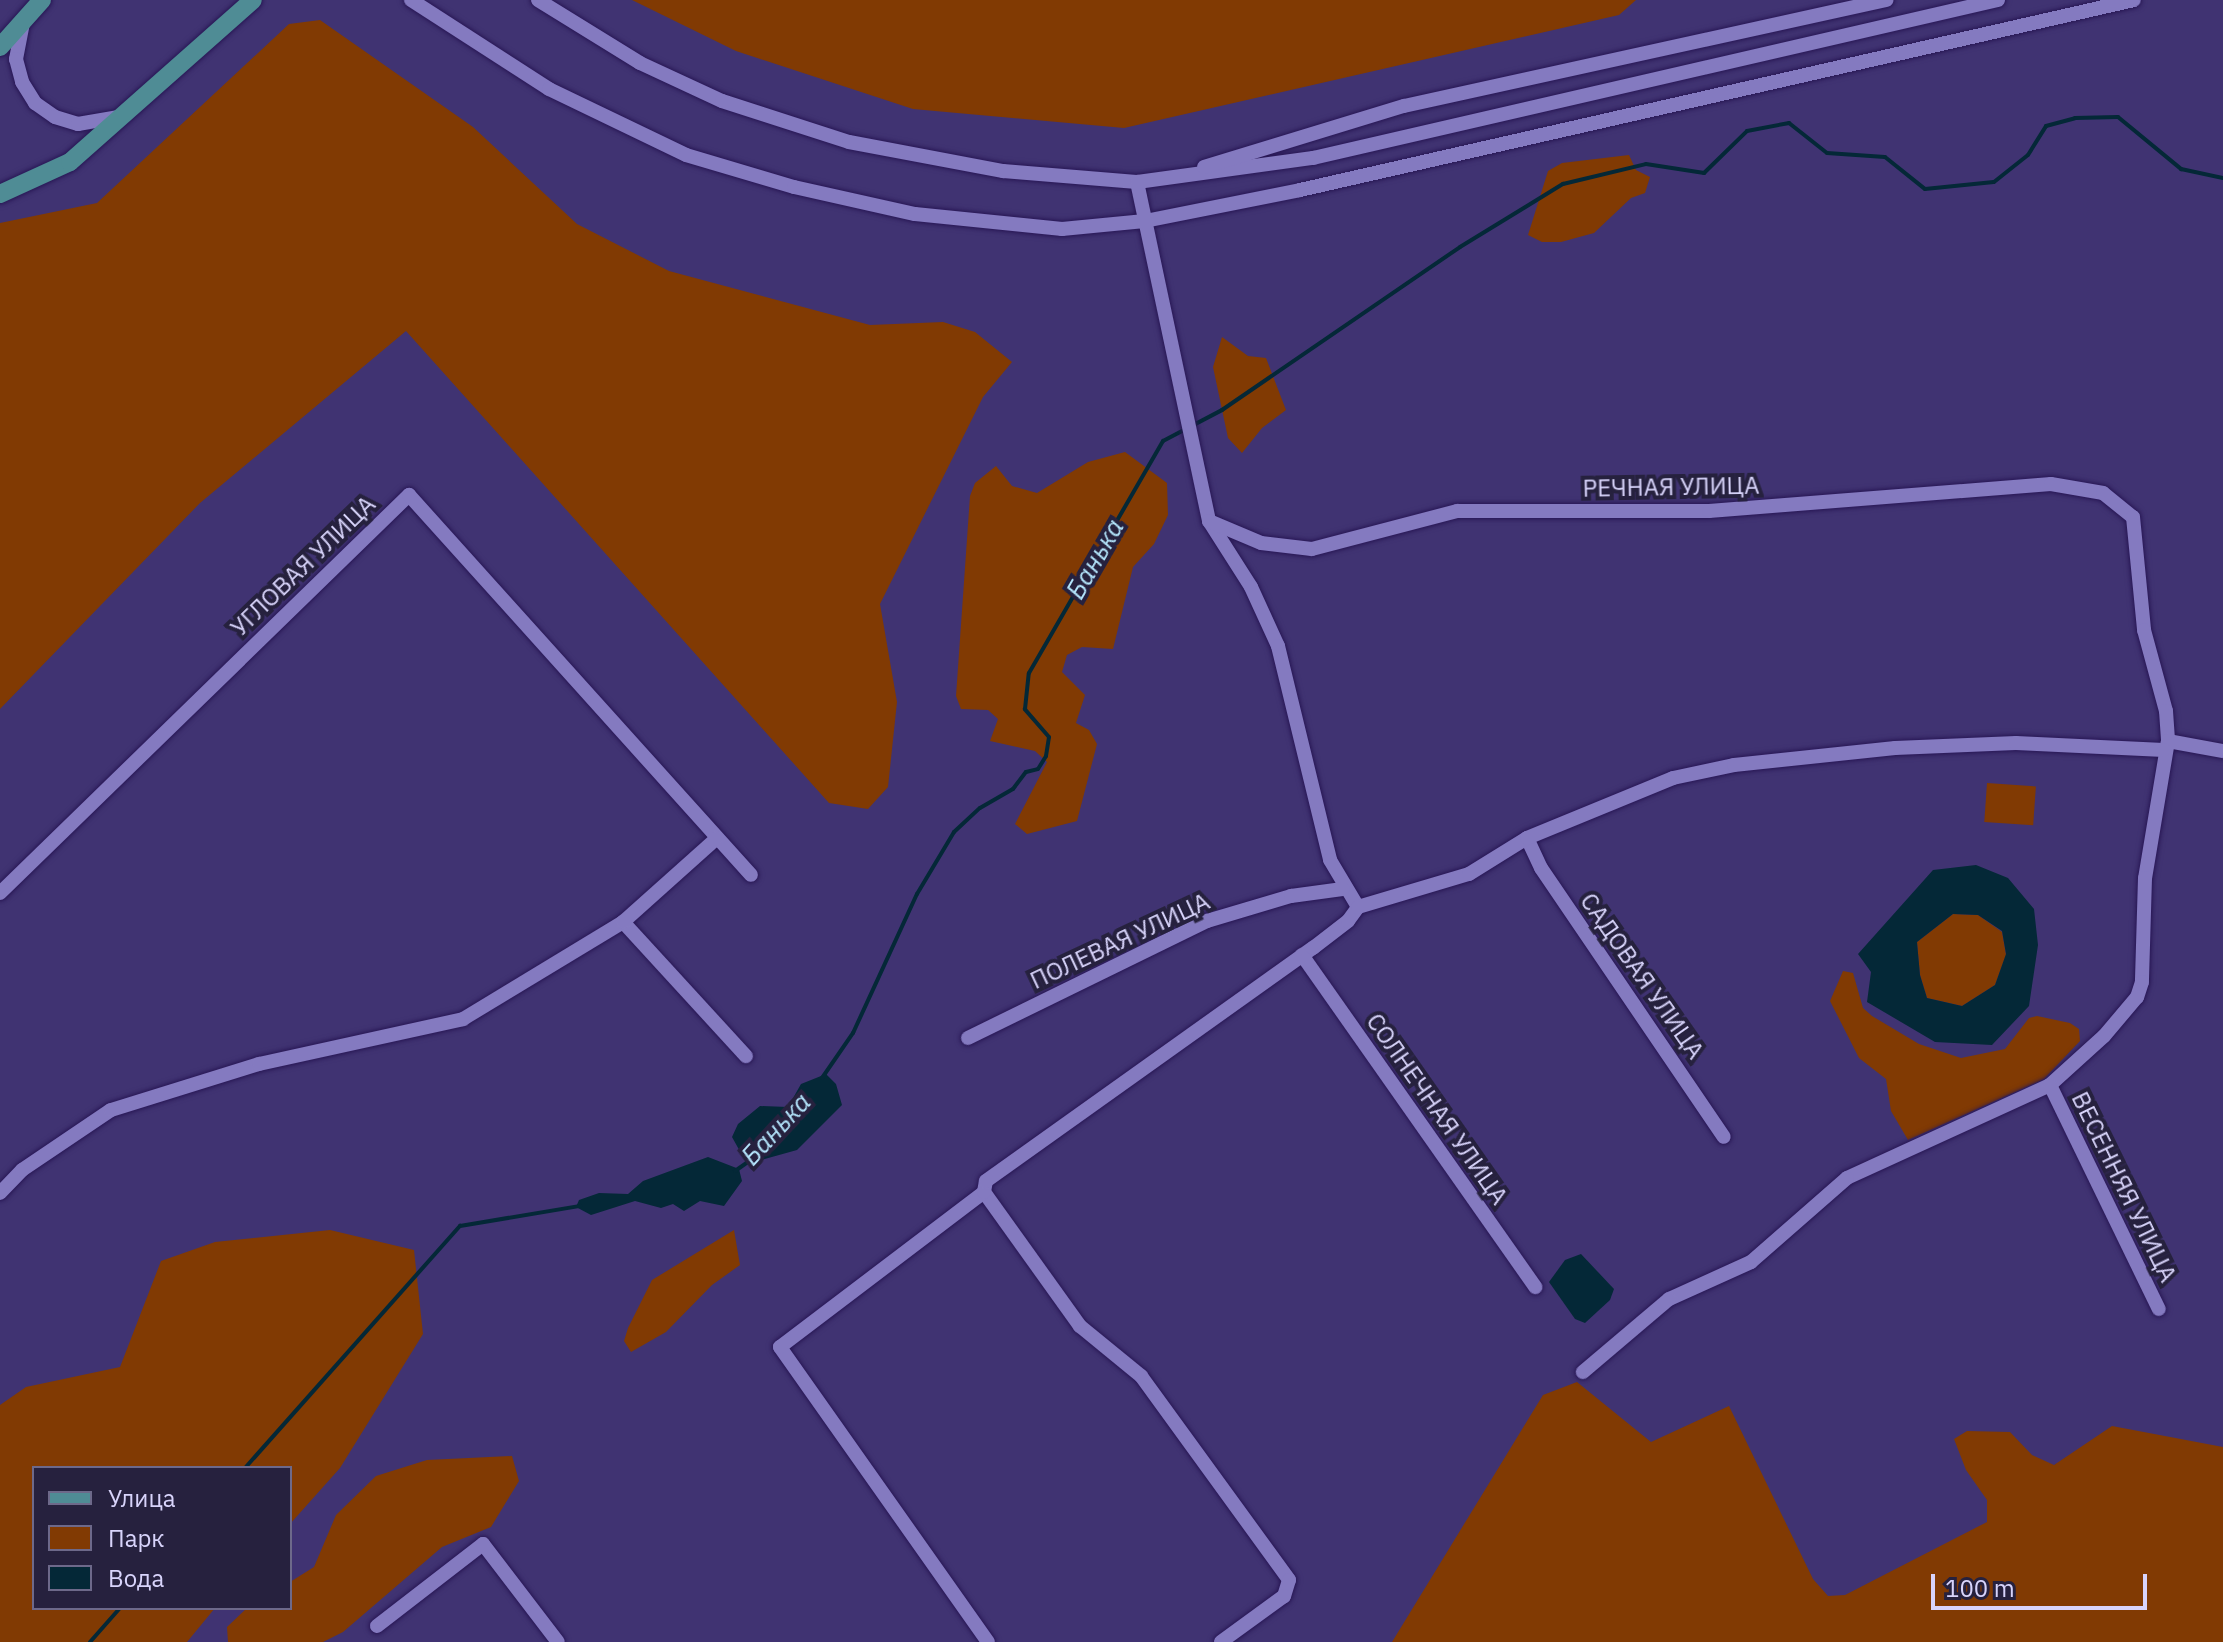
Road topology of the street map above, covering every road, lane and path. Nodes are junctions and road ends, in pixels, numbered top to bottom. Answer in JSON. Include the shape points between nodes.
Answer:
{"nodes":[{"id":1,"x":253,"y":0,"type":"edge"},
{"id":2,"x":411,"y":0,"type":"edge"},
{"id":3,"x":538,"y":0,"type":"edge"},
{"id":4,"x":1887,"y":0,"type":"edge"},
{"id":5,"x":1998,"y":0,"type":"edge"},
{"id":6,"x":2134,"y":0,"type":"edge"},
{"id":7,"x":36,"y":6,"type":"edge"},
{"id":8,"x":0,"y":47,"type":"edge"},
{"id":9,"x":131,"y":109,"type":"junction"},
{"id":10,"x":1159,"y":181,"type":"junction"},
{"id":11,"x":1137,"y":182,"type":"junction"},
{"id":12,"x":0,"y":194,"type":"edge"},
{"id":13,"x":1145,"y":221,"type":"junction"},
{"id":14,"x":1209,"y":521,"type":"junction"},
{"id":15,"x":2166,"y":745,"type":"junction"},
{"id":16,"x":2223,"y":751,"type":"edge"},
{"id":17,"x":717,"y":838,"type":"junction"},
{"id":18,"x":1527,"y":838,"type":"junction"},
{"id":19,"x":751,"y":875,"type":"dead end"},
{"id":20,"x":1343,"y":889,"type":"junction"},
{"id":21,"x":0,"y":893,"type":"edge"},
{"id":22,"x":1358,"y":907,"type":"junction"},
{"id":23,"x":623,"y":922,"type":"junction"},
{"id":24,"x":1302,"y":955,"type":"junction"},
{"id":25,"x":968,"y":1038,"type":"dead end"},
{"id":26,"x":746,"y":1056,"type":"dead end"},
{"id":27,"x":2050,"y":1085,"type":"junction"},
{"id":28,"x":1724,"y":1137,"type":"dead end"},
{"id":29,"x":984,"y":1192,"type":"junction"},
{"id":30,"x":0,"y":1193,"type":"edge"},
{"id":31,"x":1535,"y":1287,"type":"dead end"},
{"id":32,"x":2159,"y":1309,"type":"dead end"},
{"id":33,"x":1583,"y":1372,"type":"dead end"},
{"id":34,"x":377,"y":1626,"type":"dead end"},
{"id":35,"x":558,"y":1642,"type":"edge"},
{"id":36,"x":988,"y":1642,"type":"edge"},
{"id":37,"x":1221,"y":1642,"type":"edge"}],
"edges":[{"from":1,"to":9,"type":"main road"},
{"from":2,"to":13,"type":"street","via":[[549,89],[686,155],[794,187],[981,224],[1062,229]]},
{"from":3,"to":11,"type":"street","via":[[640,63],[722,101],[849,142],[1003,171]]},
{"from":4,"to":10,"type":"street","via":[[1404,106]]},
{"from":5,"to":10,"type":"street","via":[[1313,158]]},
{"from":6,"to":13,"type":"street"},
{"from":7,"to":8,"type":"main road"},
{"from":7,"to":9,"type":"street","via":[[19,34],[16,59],[35,103],[78,124],[102,123]]},
{"from":9,"to":12,"type":"main road","via":[[70,162]]},
{"from":10,"to":11,"type":"street"},
{"from":11,"to":13,"type":"street"},
{"from":13,"to":14,"type":"street"},
{"from":14,"to":15,"type":"street","name":"РЕЧНАЯ УЛИЦА","via":[[1261,543],[1312,549],[1457,511],[1709,511],[2051,484],[2103,493],[2133,517],[2144,630],[2166,711]]},
{"from":14,"to":20,"type":"street","via":[[1251,587],[1278,646],[1311,791]]},
{"from":15,"to":16,"type":"street"},
{"from":15,"to":18,"type":"street","via":[[1895,748],[1734,765],[1673,778]]},
{"from":15,"to":27,"type":"street","via":[[2145,878],[2137,997]]},
{"from":17,"to":19,"type":"street","name":"УГЛОВАЯ УЛИЦА"},
{"from":17,"to":21,"type":"street","name":"УГЛОВАЯ УЛИЦА","via":[[409,495]]},
{"from":17,"to":23,"type":"street"},
{"from":18,"to":22,"type":"street","via":[[1469,874]]},
{"from":18,"to":28,"type":"street","name":"САДОВАЯ УЛИЦА","via":[[1549,881]]},
{"from":20,"to":22,"type":"street"},
{"from":20,"to":25,"type":"street","name":"ПОЛЕВАЯ УЛИЦА","via":[[1291,896],[1207,921]]},
{"from":22,"to":24,"type":"street","via":[[1348,921]]},
{"from":23,"to":26,"type":"street"},
{"from":23,"to":30,"type":"street","via":[[463,1019],[259,1064],[111,1110],[22,1170]]},
{"from":24,"to":29,"type":"street","via":[[986,1181]]},
{"from":24,"to":31,"type":"street","name":"СОЛНЕЧНАЯ УЛИЦА"},
{"from":27,"to":32,"type":"street","name":"ВЕСЕННЯЯ УЛИЦА"},
{"from":27,"to":33,"type":"street","via":[[1847,1178],[1751,1262],[1669,1299]]},
{"from":29,"to":36,"type":"street","via":[[780,1347]]},
{"from":29,"to":37,"type":"street","via":[[1080,1326],[1141,1376],[1289,1580],[1284,1596]]},
{"from":34,"to":35,"type":"street","via":[[483,1544]]}]}
